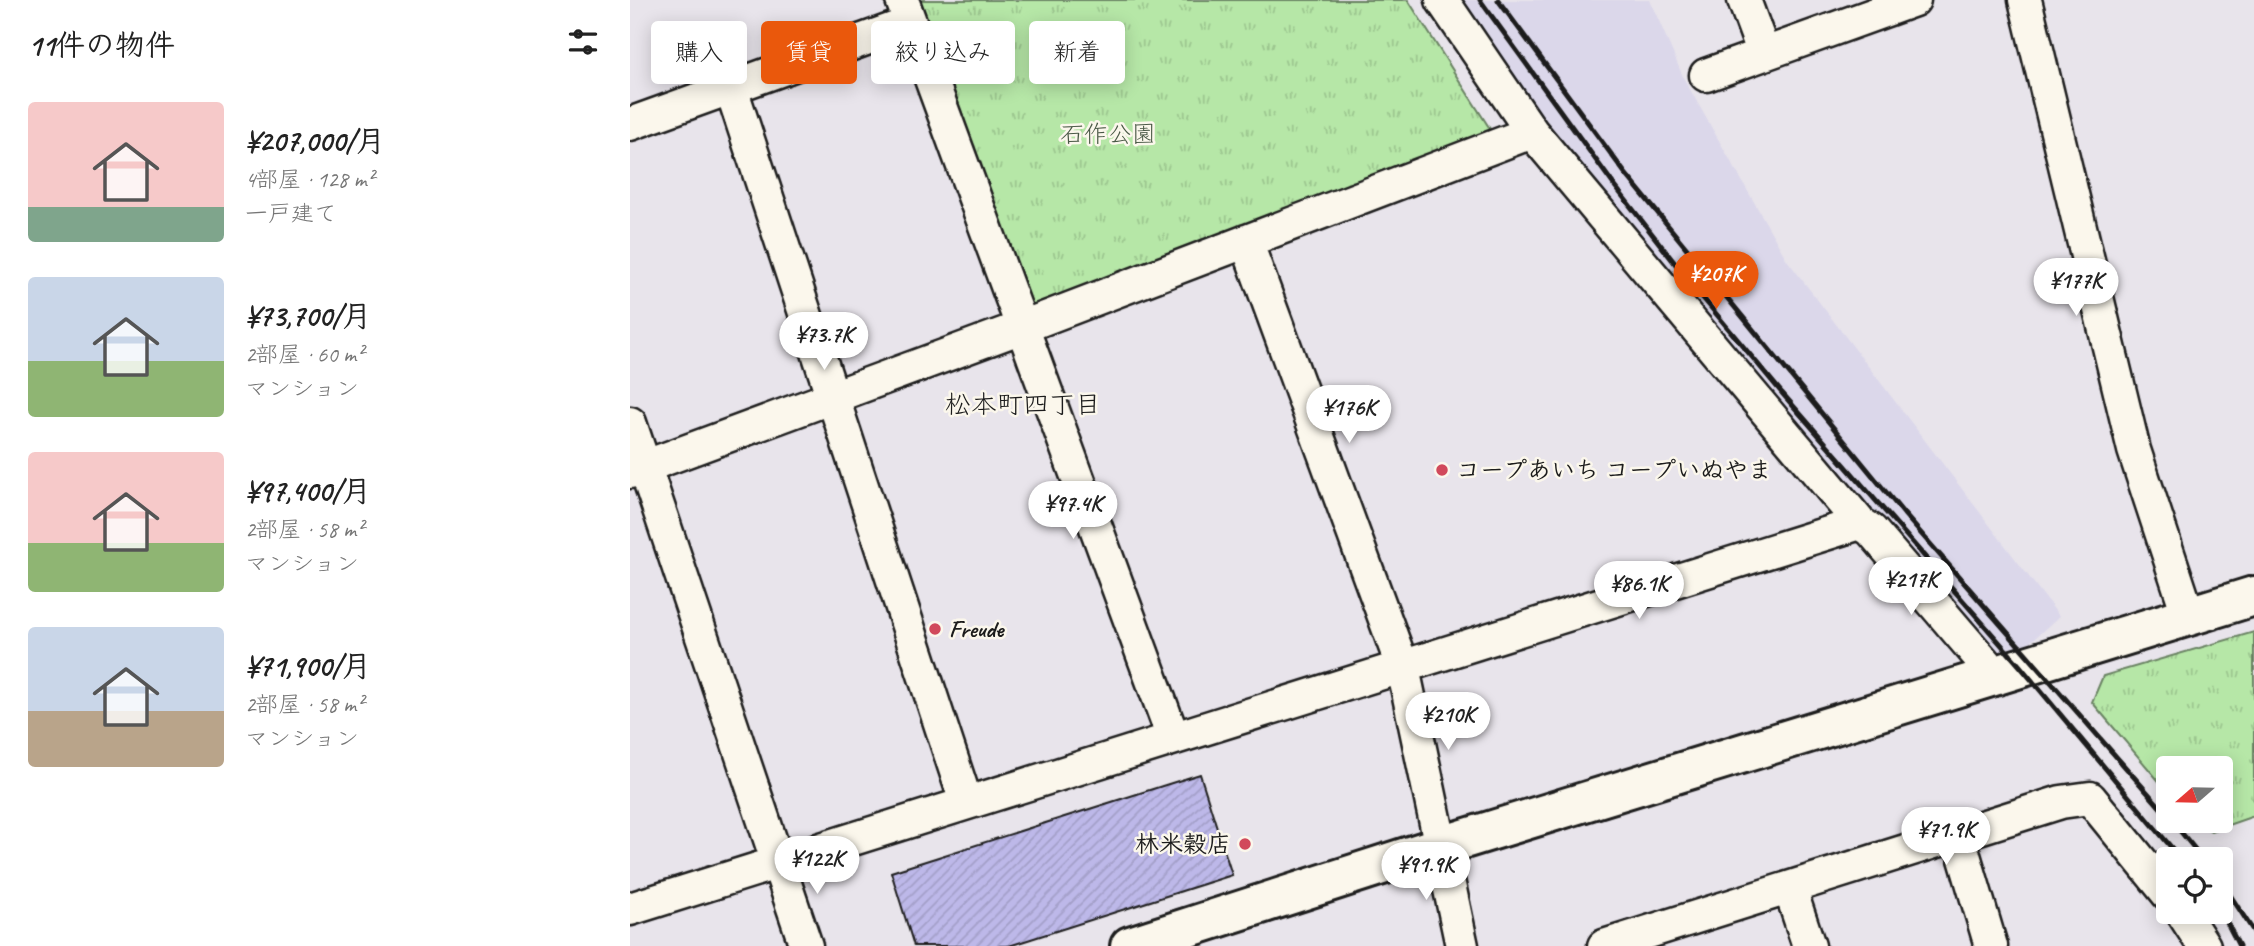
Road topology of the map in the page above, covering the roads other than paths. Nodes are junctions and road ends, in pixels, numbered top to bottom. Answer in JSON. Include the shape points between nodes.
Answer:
{"nodes":[{"id":1,"x":1442,"y":0,"type":"edge"},
{"id":2,"x":1744,"y":0,"type":"edge"},
{"id":3,"x":1914,"y":0,"type":"edge"},
{"id":4,"x":2025,"y":0,"type":"edge"},
{"id":5,"x":906,"y":11,"type":"edge"},
{"id":6,"x":1764,"y":54,"type":"junction"},
{"id":7,"x":1706,"y":75,"type":"dead end"},
{"id":8,"x":731,"y":88,"type":"junction"},
{"id":9,"x":630,"y":124,"type":"edge"},
{"id":10,"x":1532,"y":132,"type":"junction"},
{"id":11,"x":1246,"y":241,"type":"junction"},
{"id":12,"x":1022,"y":327,"type":"junction"},
{"id":13,"x":832,"y":397,"type":"junction"},
{"id":14,"x":630,"y":423,"type":"edge"},
{"id":15,"x":637,"y":469,"type":"edge"},
{"id":16,"x":1860,"y":523,"type":"junction"},
{"id":17,"x":2254,"y":596,"type":"edge"},
{"id":18,"x":2189,"y":617,"type":"junction"},
{"id":19,"x":1403,"y":668,"type":"junction"},
{"id":20,"x":1995,"y":675,"type":"junction"},
{"id":21,"x":1173,"y":737,"type":"junction"},
{"id":22,"x":966,"y":803,"type":"junction"},
{"id":23,"x":1958,"y":835,"type":"junction"},
{"id":24,"x":1441,"y":846,"type":"junction"},
{"id":25,"x":778,"y":862,"type":"junction"},
{"id":26,"x":2156,"y":879,"type":"edge"},
{"id":27,"x":1790,"y":889,"type":"junction"},
{"id":28,"x":630,"y":909,"type":"edge"},
{"id":29,"x":2190,"y":924,"type":"edge"},
{"id":30,"x":1615,"y":944,"type":"edge"},
{"id":31,"x":806,"y":946,"type":"edge"},
{"id":32,"x":1130,"y":946,"type":"edge"},
{"id":33,"x":1462,"y":946,"type":"edge"},
{"id":34,"x":1809,"y":946,"type":"edge"},
{"id":35,"x":1991,"y":946,"type":"edge"},
{"id":36,"x":2204,"y":946,"type":"edge"}],
"edges":[{"from":1,"to":10,"type":"street"},
{"from":2,"to":6,"type":"street"},
{"from":3,"to":6,"type":"street"},
{"from":4,"to":18,"type":"street","via":[[2134,450]]},
{"from":5,"to":8,"type":"street"},
{"from":5,"to":12,"type":"street"},
{"from":6,"to":7,"type":"street"},
{"from":8,"to":9,"type":"street"},
{"from":8,"to":13,"type":"street"},
{"from":10,"to":11,"type":"street"},
{"from":10,"to":16,"type":"street"},
{"from":11,"to":12,"type":"street"},
{"from":11,"to":19,"type":"street"},
{"from":12,"to":13,"type":"street"},
{"from":12,"to":21,"type":"street"},
{"from":13,"to":15,"type":"street"},
{"from":13,"to":22,"type":"street"},
{"from":14,"to":15,"type":"street"},
{"from":15,"to":25,"type":"street"},
{"from":16,"to":19,"type":"street"},
{"from":16,"to":20,"type":"street","via":[[1871,530]]},
{"from":17,"to":18,"type":"street"},
{"from":18,"to":20,"type":"street"},
{"from":19,"to":21,"type":"street"},
{"from":19,"to":24,"type":"street"},
{"from":20,"to":24,"type":"street"},
{"from":21,"to":22,"type":"street"},
{"from":22,"to":25,"type":"street"},
{"from":23,"to":26,"type":"street","via":[[2061,802],[2090,798]]},
{"from":23,"to":27,"type":"street"},
{"from":23,"to":35,"type":"street"},
{"from":24,"to":32,"type":"street"},
{"from":24,"to":33,"type":"street"},
{"from":25,"to":28,"type":"street"},
{"from":25,"to":31,"type":"street"},
{"from":27,"to":30,"type":"street"},
{"from":27,"to":34,"type":"street"},
{"from":29,"to":36,"type":"street"}]}
